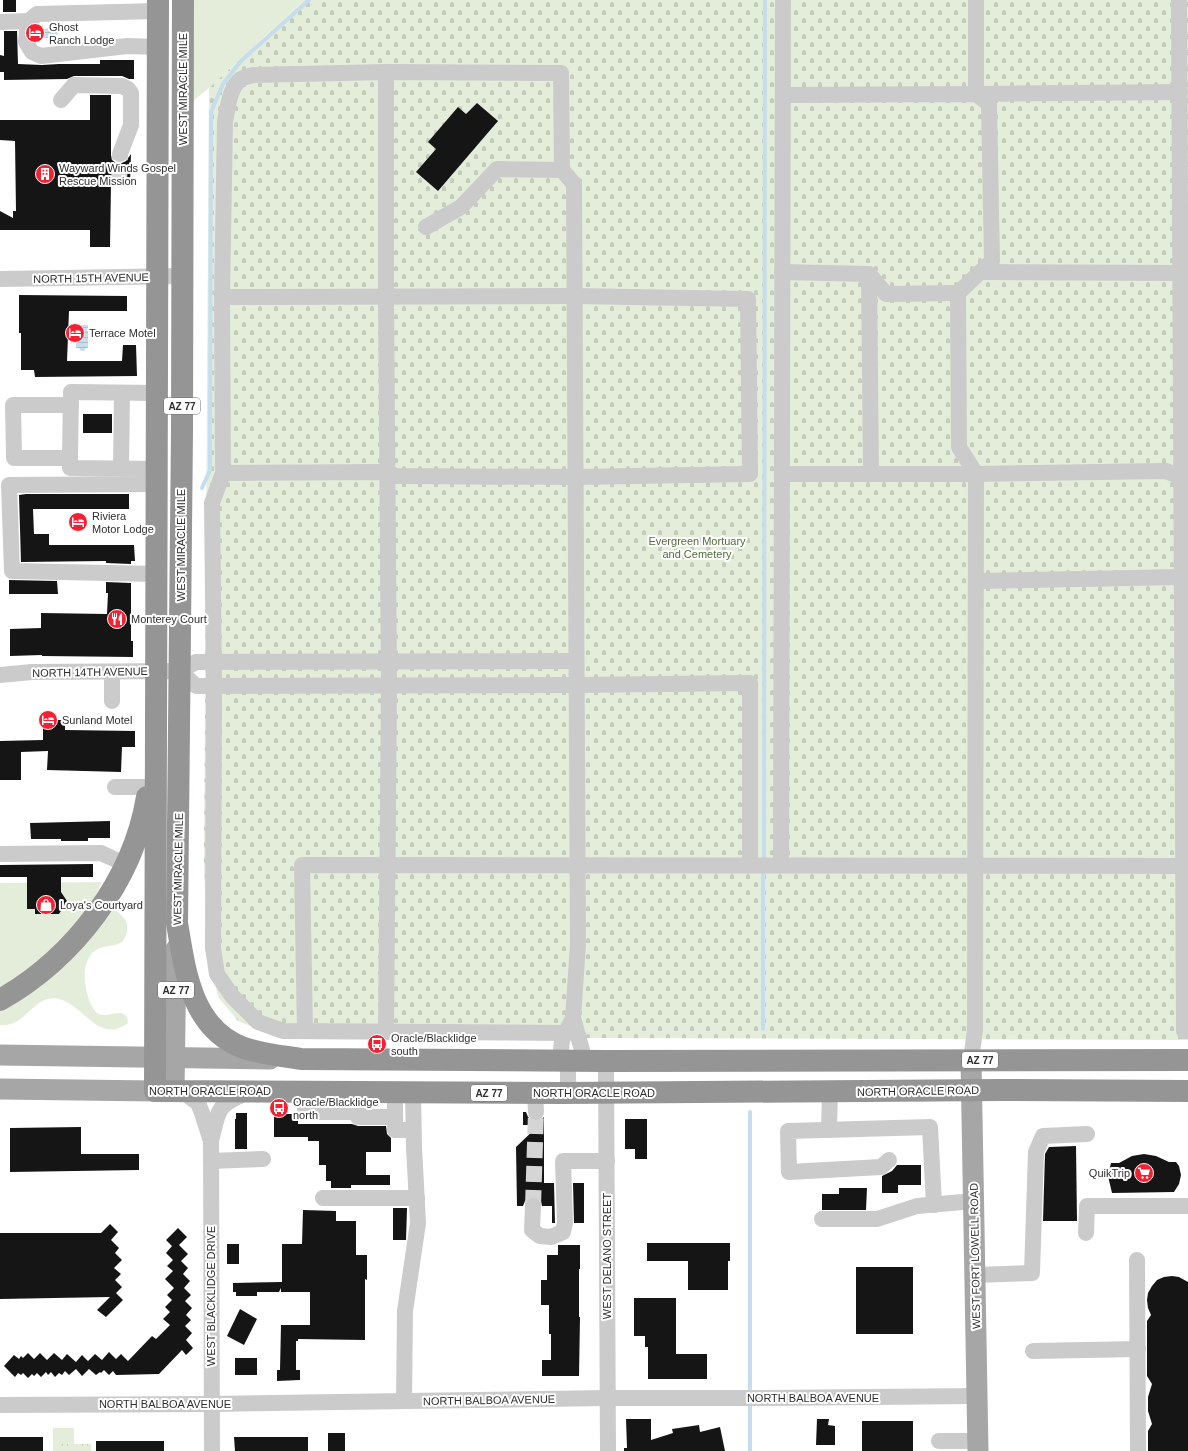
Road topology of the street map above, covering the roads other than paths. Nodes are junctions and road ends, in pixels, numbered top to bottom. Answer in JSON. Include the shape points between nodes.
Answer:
{"nodes":[{"id":1,"x":183,"y":0,"type":"edge"},
{"id":2,"x":783,"y":0,"type":"edge"},
{"id":3,"x":976,"y":0,"type":"edge"},
{"id":4,"x":1182,"y":1,"type":"edge"},
{"id":5,"x":158,"y":5,"type":"edge"},
{"id":6,"x":29,"y":21,"type":"junction"},
{"id":7,"x":0,"y":22,"type":"edge"},
{"id":8,"x":158,"y":47,"type":"junction"},
{"id":9,"x":386,"y":72,"type":"junction"},
{"id":10,"x":1180,"y":92,"type":"junction"},
{"id":11,"x":976,"y":94,"type":"junction"},
{"id":12,"x":783,"y":95,"type":"junction"},
{"id":13,"x":61,"y":100,"type":"dead end"},
{"id":14,"x":120,"y":154,"type":"tunnel mouth"},
{"id":15,"x":562,"y":170,"type":"junction"},
{"id":16,"x":426,"y":228,"type":"dead end"},
{"id":17,"x":782,"y":272,"type":"junction"},
{"id":18,"x":981,"y":272,"type":"junction"},
{"id":19,"x":1180,"y":273,"type":"junction"},
{"id":20,"x":869,"y":274,"type":"junction"},
{"id":21,"x":182,"y":276,"type":"junction"},
{"id":22,"x":157,"y":277,"type":"junction"},
{"id":23,"x":0,"y":279,"type":"edge"},
{"id":24,"x":958,"y":293,"type":"junction"},
{"id":25,"x":386,"y":295,"type":"junction"},
{"id":26,"x":574,"y":296,"type":"junction"},
{"id":27,"x":1184,"y":296,"type":"edge"},
{"id":28,"x":222,"y":297,"type":"junction"},
{"id":29,"x":122,"y":393,"type":"junction"},
{"id":30,"x":157,"y":393,"type":"junction"},
{"id":31,"x":71,"y":405,"type":"junction"},
{"id":32,"x":70,"y":458,"type":"junction"},
{"id":33,"x":121,"y":468,"type":"junction"},
{"id":34,"x":387,"y":472,"type":"junction"},
{"id":35,"x":223,"y":473,"type":"junction"},
{"id":36,"x":782,"y":474,"type":"junction"},
{"id":37,"x":871,"y":474,"type":"junction"},
{"id":38,"x":976,"y":474,"type":"junction"},
{"id":39,"x":157,"y":477,"type":"junction"},
{"id":40,"x":576,"y":477,"type":"junction"},
{"id":41,"x":1184,"y":477,"type":"edge"},
{"id":42,"x":156,"y":574,"type":"junction"},
{"id":43,"x":1181,"y":577,"type":"junction"},
{"id":44,"x":976,"y":581,"type":"junction"},
{"id":45,"x":576,"y":661,"type":"junction"},
{"id":46,"x":214,"y":662,"type":"junction"},
{"id":47,"x":389,"y":662,"type":"junction"},
{"id":48,"x":156,"y":671,"type":"junction"},
{"id":49,"x":180,"y":671,"type":"junction"},
{"id":50,"x":112,"y":672,"type":"junction"},
{"id":51,"x":0,"y":675,"type":"edge"},
{"id":52,"x":214,"y":685,"type":"junction"},
{"id":53,"x":389,"y":685,"type":"junction"},
{"id":54,"x":577,"y":685,"type":"junction"},
{"id":55,"x":112,"y":701,"type":"dead end"},
{"id":56,"x":156,"y":744,"type":"junction"},
{"id":57,"x":115,"y":787,"type":"dead end"},
{"id":58,"x":149,"y":787,"type":"junction"},
{"id":59,"x":0,"y":854,"type":"edge"},
{"id":60,"x":126,"y":864,"type":"junction"},
{"id":61,"x":388,"y":864,"type":"junction"},
{"id":62,"x":578,"y":864,"type":"junction"},
{"id":63,"x":750,"y":865,"type":"junction"},
{"id":64,"x":781,"y":865,"type":"junction"},
{"id":65,"x":976,"y":865,"type":"junction"},
{"id":66,"x":1182,"y":866,"type":"junction"},
{"id":67,"x":177,"y":923,"type":"junction"},
{"id":68,"x":0,"y":1000,"type":"edge"},
{"id":69,"x":573,"y":1018,"type":"junction"},
{"id":70,"x":305,"y":1031,"type":"junction"},
{"id":71,"x":1188,"y":1031,"type":"edge"},
{"id":72,"x":386,"y":1032,"type":"junction"},
{"id":73,"x":566,"y":1033,"type":"junction"},
{"id":74,"x":0,"y":1055,"type":"edge"},
{"id":75,"x":165,"y":1057,"type":"junction"},
{"id":76,"x":301,"y":1059,"type":"junction"},
{"id":77,"x":971,"y":1060,"type":"junction"},
{"id":78,"x":1188,"y":1060,"type":"edge"},
{"id":79,"x":580,"y":1061,"type":"junction"},
{"id":80,"x":0,"y":1089,"type":"edge"},
{"id":81,"x":972,"y":1090,"type":"junction"},
{"id":82,"x":170,"y":1091,"type":"junction"},
{"id":83,"x":252,"y":1091,"type":"junction"},
{"id":84,"x":830,"y":1091,"type":"junction"},
{"id":85,"x":1188,"y":1091,"type":"edge"},
{"id":86,"x":404,"y":1092,"type":"junction"},
{"id":87,"x":568,"y":1093,"type":"junction"},
{"id":88,"x":606,"y":1094,"type":"junction"},
{"id":89,"x":358,"y":1102,"type":"junction"},
{"id":90,"x":395,"y":1117,"type":"junction"},
{"id":91,"x":413,"y":1130,"type":"junction"},
{"id":92,"x":829,"y":1130,"type":"junction"},
{"id":93,"x":1087,"y":1134,"type":"dead end"},
{"id":94,"x":211,"y":1141,"type":"junction"},
{"id":95,"x":263,"y":1159,"type":"dead end"},
{"id":96,"x":890,"y":1160,"type":"dead end"},
{"id":97,"x":211,"y":1161,"type":"junction"},
{"id":98,"x":607,"y":1161,"type":"junction"},
{"id":99,"x":322,"y":1198,"type":"dead end"},
{"id":100,"x":417,"y":1198,"type":"junction"},
{"id":101,"x":974,"y":1201,"type":"junction"},
{"id":102,"x":934,"y":1205,"type":"junction"},
{"id":103,"x":533,"y":1206,"type":"tunnel mouth"},
{"id":104,"x":1188,"y":1206,"type":"edge"},
{"id":105,"x":822,"y":1219,"type":"dead end"},
{"id":106,"x":1086,"y":1233,"type":"dead end"},
{"id":107,"x":1137,"y":1260,"type":"dead end"},
{"id":108,"x":975,"y":1275,"type":"junction"},
{"id":109,"x":1138,"y":1349,"type":"junction"},
{"id":110,"x":1033,"y":1351,"type":"dead end"},
{"id":111,"x":978,"y":1396,"type":"junction"},
{"id":112,"x":608,"y":1398,"type":"junction"},
{"id":113,"x":404,"y":1401,"type":"junction"},
{"id":114,"x":212,"y":1404,"type":"junction"},
{"id":115,"x":0,"y":1405,"type":"edge"},
{"id":116,"x":939,"y":1441,"type":"dead end"},
{"id":117,"x":978,"y":1446,"type":"edge"},
{"id":118,"x":212,"y":1451,"type":"edge"},
{"id":119,"x":608,"y":1451,"type":"edge"},
{"id":120,"x":1138,"y":1451,"type":"edge"}],
"edges":[{"from":1,"to":21,"type":"highway","name":"WEST MIRACLE MILE","number":"AZ 77"},
{"from":2,"to":12,"type":"street"},
{"from":3,"to":11,"type":"street"},
{"from":4,"to":10,"type":"street"},
{"from":5,"to":6,"type":"street","via":[[37,14]]},
{"from":5,"to":8,"type":"highway","name":"WEST MIRACLE MILE","number":"AZ 77"},
{"from":6,"to":7,"type":"street"},
{"from":6,"to":8,"type":"street","via":[[26,42],[32,52],[41,56],[127,46]]},
{"from":8,"to":22,"type":"highway","name":"WEST MIRACLE MILE","number":"AZ 77"},
{"from":9,"to":15,"type":"street","via":[[561,73]]},
{"from":9,"to":25,"type":"street"},
{"from":9,"to":28,"type":"street","via":[[253,75],[241,79],[235,87],[229,100],[225,121]]},
{"from":10,"to":11,"type":"street"},
{"from":10,"to":19,"type":"street"},
{"from":11,"to":12,"type":"street"},
{"from":11,"to":18,"type":"street","via":[[989,104],[992,261]]},
{"from":12,"to":17,"type":"street"},
{"from":13,"to":14,"type":"street","via":[[74,85],[122,86],[128,89],[131,93],[131,125]]},
{"from":15,"to":16,"type":"street","via":[[497,170],[461,207]]},
{"from":15,"to":26,"type":"street","via":[[574,184]]},
{"from":17,"to":20,"type":"street"},
{"from":17,"to":36,"type":"street"},
{"from":18,"to":19,"type":"street"},
{"from":18,"to":24,"type":"street"},
{"from":19,"to":27,"type":"street"},
{"from":20,"to":24,"type":"street","via":[[886,294]]},
{"from":20,"to":37,"type":"street"},
{"from":21,"to":22,"type":"street","name":"NORTH 15TH AVENUE"},
{"from":21,"to":49,"type":"highway","name":"WEST MIRACLE MILE","number":"AZ 77"},
{"from":22,"to":23,"type":"street","name":"NORTH 15TH AVENUE"},
{"from":22,"to":30,"type":"highway","name":"WEST MIRACLE MILE","number":"AZ 77"},
{"from":24,"to":38,"type":"street","via":[[959,447]]},
{"from":25,"to":26,"type":"street"},
{"from":25,"to":28,"type":"street"},
{"from":25,"to":34,"type":"street"},
{"from":26,"to":40,"type":"street"},
{"from":26,"to":40,"type":"street","via":[[748,299],[750,474]]},
{"from":27,"to":41,"type":"street"},
{"from":28,"to":35,"type":"street"},
{"from":29,"to":30,"type":"street"},
{"from":29,"to":31,"type":"street","via":[[71,392]]},
{"from":29,"to":33,"type":"street"},
{"from":30,"to":39,"type":"highway","name":"WEST MIRACLE MILE","number":"AZ 77"},
{"from":31,"to":32,"type":"street"},
{"from":31,"to":32,"type":"street","via":[[13,405],[14,458]]},
{"from":32,"to":33,"type":"street","via":[[70,468]]},
{"from":33,"to":39,"type":"street"},
{"from":34,"to":35,"type":"street"},
{"from":34,"to":40,"type":"street","via":[[396,476]]},
{"from":34,"to":47,"type":"street"},
{"from":35,"to":46,"type":"street","via":[[212,503]]},
{"from":36,"to":37,"type":"street"},
{"from":36,"to":64,"type":"street"},
{"from":37,"to":38,"type":"street"},
{"from":38,"to":41,"type":"street","via":[[1166,472]]},
{"from":38,"to":44,"type":"street"},
{"from":39,"to":42,"type":"highway","name":"WEST MIRACLE MILE","number":"AZ 77"},
{"from":39,"to":42,"type":"street","via":[[9,485],[12,571]]},
{"from":40,"to":45,"type":"street"},
{"from":41,"to":43,"type":"street"},
{"from":42,"to":48,"type":"highway","name":"WEST MIRACLE MILE","number":"AZ 77"},
{"from":43,"to":44,"type":"street"},
{"from":43,"to":66,"type":"street"},
{"from":44,"to":65,"type":"street"},
{"from":45,"to":47,"type":"street"},
{"from":45,"to":54,"type":"street"},
{"from":46,"to":47,"type":"street"},
{"from":46,"to":49,"type":"street","via":[[196,662]]},
{"from":46,"to":52,"type":"street"},
{"from":47,"to":53,"type":"street"},
{"from":48,"to":49,"type":"street","name":"NORTH 14TH AVENUE"},
{"from":48,"to":50,"type":"street","name":"NORTH 14TH AVENUE"},
{"from":48,"to":56,"type":"highway","name":"WEST MIRACLE MILE","number":"AZ 77"},
{"from":49,"to":52,"type":"street","via":[[196,686]]},
{"from":49,"to":67,"type":"highway","name":"WEST MIRACLE MILE","number":"AZ 77"},
{"from":50,"to":51,"type":"street","name":"NORTH 14TH AVENUE","via":[[32,672]]},
{"from":50,"to":55,"type":"street"},
{"from":52,"to":53,"type":"street"},
{"from":52,"to":70,"type":"street","via":[[212,948],[217,974],[232,996],[258,1022],[283,1031]]},
{"from":53,"to":54,"type":"street"},
{"from":53,"to":61,"type":"street"},
{"from":54,"to":62,"type":"street"},
{"from":54,"to":63,"type":"street","via":[[750,683]]},
{"from":56,"to":58,"type":"highway"},
{"from":56,"to":75,"type":"highway","name":"WEST MIRACLE MILE","number":"AZ 77"},
{"from":57,"to":58,"type":"street"},
{"from":58,"to":60,"type":"highway","via":[[140,826]]},
{"from":59,"to":60,"type":"street","via":[[101,853]]},
{"from":60,"to":68,"type":"highway","via":[[97,912],[70,946],[28,982]]},
{"from":61,"to":62,"type":"street"},
{"from":61,"to":70,"type":"street","via":[[302,865]]},
{"from":61,"to":72,"type":"street"},
{"from":62,"to":63,"type":"street"},
{"from":62,"to":69,"type":"street","via":[[578,944]]},
{"from":63,"to":64,"type":"street"},
{"from":64,"to":65,"type":"street"},
{"from":65,"to":66,"type":"street"},
{"from":65,"to":77,"type":"street","via":[[975,1030]]},
{"from":66,"to":71,"type":"street","via":[[1184,1031]]},
{"from":67,"to":75,"type":"main road","name":"WEST MIRACLE MILE","number":"AZ 77"},
{"from":67,"to":76,"type":"highway","number":"AZ 77","via":[[191,990],[205,1018],[214,1029],[243,1047]]},
{"from":69,"to":73,"type":"street"},
{"from":69,"to":79,"type":"street"},
{"from":70,"to":72,"type":"street"},
{"from":72,"to":73,"type":"street"},
{"from":73,"to":79,"type":"street","via":[[562,1040]]},
{"from":74,"to":75,"type":"main road"},
{"from":75,"to":76,"type":"main road"},
{"from":75,"to":82,"type":"highway","name":"WEST MIRACLE MILE","number":"AZ 77"},
{"from":76,"to":79,"type":"highway","number":"AZ 77"},
{"from":77,"to":78,"type":"highway","number":"AZ 77"},
{"from":77,"to":79,"type":"highway","number":"AZ 77"},
{"from":77,"to":81,"type":"main road","name":"WEST FORT LOWELL ROAD"},
{"from":79,"to":87,"type":"street"},
{"from":79,"to":88,"type":"street","name":"WEST DELANO STREET"},
{"from":80,"to":82,"type":"main road","name":"NORTH ORACLE ROAD"},
{"from":81,"to":84,"type":"highway","name":"NORTH ORACLE ROAD","number":"AZ 77"},
{"from":81,"to":85,"type":"highway","name":"NORTH ORACLE ROAD","number":"AZ 77"},
{"from":81,"to":101,"type":"main road","name":"WEST FORT LOWELL ROAD"},
{"from":82,"to":83,"type":"highway","name":"NORTH ORACLE ROAD","number":"AZ 77"},
{"from":82,"to":94,"type":"street","via":[[198,1103]]},
{"from":83,"to":89,"type":"highway","name":"NORTH ORACLE ROAD","number":"AZ 77","via":[[305,1091]]},
{"from":83,"to":94,"type":"street","via":[[222,1106]]},
{"from":84,"to":88,"type":"highway","name":"NORTH ORACLE ROAD","number":"AZ 77"},
{"from":84,"to":92,"type":"street"},
{"from":86,"to":87,"type":"highway","name":"NORTH ORACLE ROAD","number":"AZ 77","via":[[535,1103]]},
{"from":86,"to":89,"type":"highway","name":"NORTH ORACLE ROAD","number":"AZ 77"},
{"from":86,"to":90,"type":"street"},
{"from":86,"to":91,"type":"street"},
{"from":87,"to":88,"type":"highway","name":"NORTH ORACLE ROAD","number":"AZ 77"},
{"from":88,"to":98,"type":"street","name":"WEST DELANO STREET"},
{"from":89,"to":90,"type":"street","via":[[358,1117]]},
{"from":90,"to":91,"type":"street","via":[[395,1130]]},
{"from":91,"to":100,"type":"street"},
{"from":92,"to":96,"type":"street","via":[[788,1131],[790,1172],[881,1167]]},
{"from":92,"to":102,"type":"street","via":[[930,1127]]},
{"from":93,"to":108,"type":"street","via":[[1043,1136],[1036,1152],[1032,1273]]},
{"from":94,"to":97,"type":"street","name":"WEST BLACKLIDGE DRIVE"},
{"from":95,"to":97,"type":"street"},
{"from":97,"to":114,"type":"street","name":"WEST BLACKLIDGE DRIVE"},
{"from":98,"to":103,"type":"street","via":[[563,1161],[563,1232],[551,1237],[540,1236],[532,1230]]},
{"from":98,"to":112,"type":"street","name":"WEST DELANO STREET"},
{"from":99,"to":100,"type":"street"},
{"from":100,"to":113,"type":"street","via":[[418,1223],[405,1311]]},
{"from":101,"to":102,"type":"street"},
{"from":101,"to":108,"type":"main road","name":"WEST FORT LOWELL ROAD"},
{"from":102,"to":105,"type":"street","via":[[917,1206],[876,1219]]},
{"from":104,"to":106,"type":"street","via":[[1087,1206]]},
{"from":107,"to":109,"type":"street"},
{"from":108,"to":111,"type":"main road","name":"WEST FORT LOWELL ROAD"},
{"from":109,"to":110,"type":"street"},
{"from":109,"to":120,"type":"street"},
{"from":111,"to":112,"type":"street","name":"NORTH BALBOA AVENUE"},
{"from":111,"to":117,"type":"main road","name":"WEST FORT LOWELL ROAD"},
{"from":112,"to":113,"type":"street","name":"NORTH BALBOA AVENUE"},
{"from":112,"to":119,"type":"street","name":"WEST DELANO STREET"},
{"from":113,"to":114,"type":"street","name":"NORTH BALBOA AVENUE"},
{"from":114,"to":115,"type":"street","name":"NORTH BALBOA AVENUE"},
{"from":114,"to":118,"type":"street","name":"WEST BLACKLIDGE DRIVE"},
{"from":116,"to":117,"type":"street"}]}
